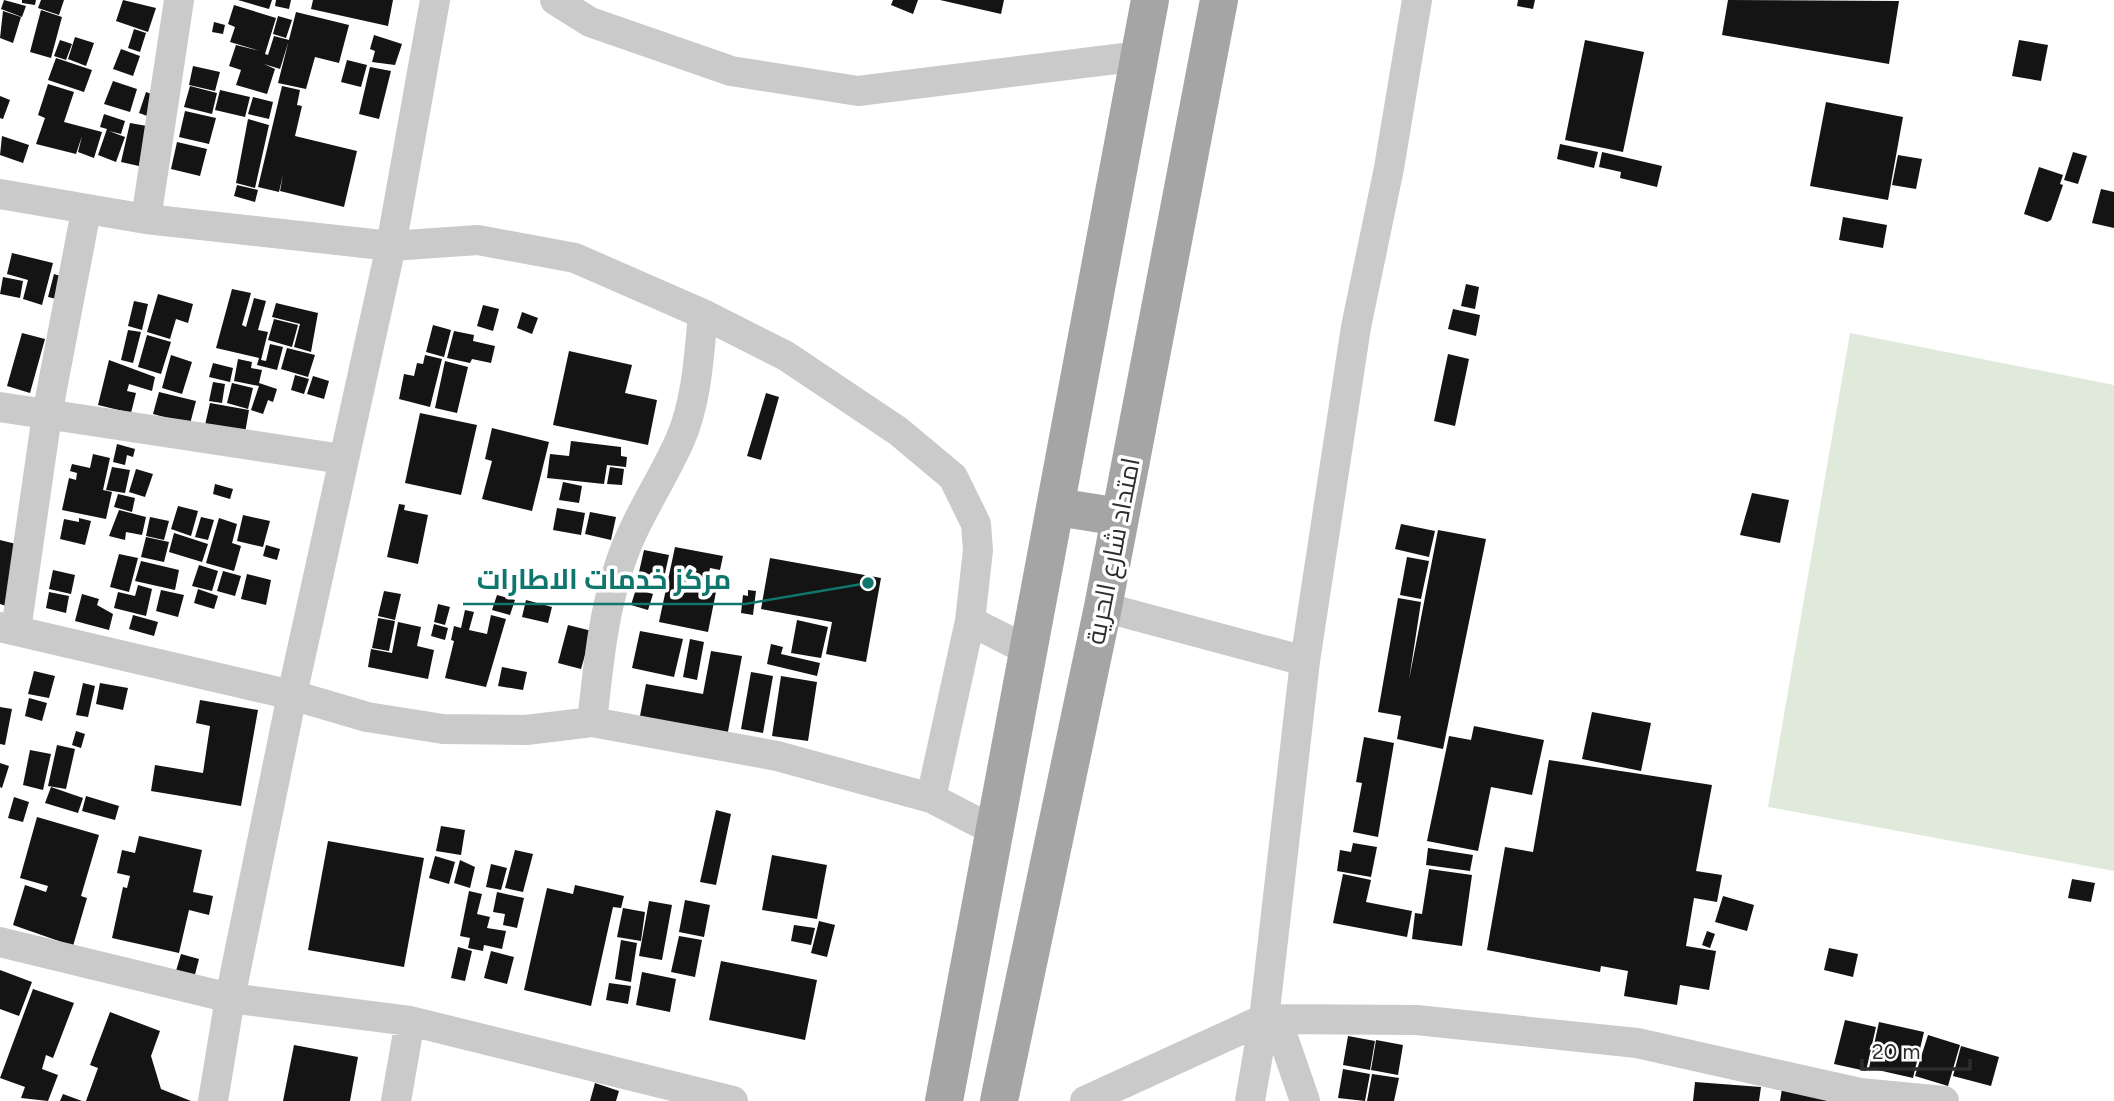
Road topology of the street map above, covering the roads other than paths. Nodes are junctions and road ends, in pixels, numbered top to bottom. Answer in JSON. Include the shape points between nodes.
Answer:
{"nodes":[{"id":1,"x":179,"y":0,"type":"edge"},
{"id":2,"x":435,"y":0,"type":"edge"},
{"id":3,"x":555,"y":0,"type":"edge"},
{"id":4,"x":1150,"y":0,"type":"edge"},
{"id":5,"x":1219,"y":0,"type":"edge"},
{"id":6,"x":1417,"y":0,"type":"edge"},
{"id":7,"x":1140,"y":56,"type":"junction"},
{"id":8,"x":0,"y":194,"type":"edge"},
{"id":9,"x":86,"y":211,"type":"junction"},
{"id":10,"x":146,"y":219,"type":"junction"},
{"id":11,"x":391,"y":246,"type":"junction"},
{"id":12,"x":703,"y":314,"type":"junction"},
{"id":13,"x":0,"y":407,"type":"edge"},
{"id":14,"x":47,"y":415,"type":"junction"},
{"id":15,"x":342,"y":459,"type":"junction"},
{"id":16,"x":1058,"y":507,"type":"junction"},
{"id":17,"x":1120,"y":517,"type":"junction"},
{"id":18,"x":1103,"y":607,"type":"junction"},
{"id":19,"x":970,"y":621,"type":"junction"},
{"id":20,"x":8,"y":629,"type":"edge"},
{"id":21,"x":1029,"y":651,"type":"junction"},
{"id":22,"x":1305,"y":661,"type":"junction"},
{"id":23,"x":292,"y":695,"type":"junction"},
{"id":24,"x":592,"y":722,"type":"junction"},
{"id":25,"x":931,"y":799,"type":"junction"},
{"id":26,"x":995,"y":831,"type":"junction"},
{"id":27,"x":0,"y":942,"type":"edge"},
{"id":28,"x":230,"y":998,"type":"junction"},
{"id":29,"x":1270,"y":1020,"type":"junction"},
{"id":30,"x":410,"y":1021,"type":"junction"},
{"id":31,"x":679,"y":1096,"type":"edge"},
{"id":32,"x":1859,"y":1097,"type":"edge"},
{"id":33,"x":213,"y":1101,"type":"edge"},
{"id":34,"x":397,"y":1101,"type":"edge"},
{"id":35,"x":733,"y":1101,"type":"edge"},
{"id":36,"x":944,"y":1101,"type":"edge"},
{"id":37,"x":999,"y":1101,"type":"edge"},
{"id":38,"x":1085,"y":1101,"type":"edge"},
{"id":39,"x":1250,"y":1101,"type":"edge"},
{"id":40,"x":1305,"y":1101,"type":"edge"},
{"id":41,"x":1944,"y":1101,"type":"edge"}],
"edges":[{"from":1,"to":10,"type":"street"},
{"from":2,"to":11,"type":"street"},
{"from":3,"to":7,"type":"street","via":[[590,22],[731,71],[858,91]]},
{"from":4,"to":7,"type":"main road"},
{"from":5,"to":17,"type":"main road","name":"امتداد شارع الحرية"},
{"from":6,"to":22,"type":"street","via":[[1356,327]]},
{"from":7,"to":16,"type":"main road"},
{"from":8,"to":9,"type":"street"},
{"from":9,"to":10,"type":"street"},
{"from":9,"to":14,"type":"street"},
{"from":10,"to":11,"type":"street"},
{"from":11,"to":12,"type":"street","via":[[478,240],[575,258]]},
{"from":11,"to":15,"type":"street"},
{"from":12,"to":19,"type":"street","via":[[786,356],[898,431],[953,477],[976,524],[978,550]]},
{"from":12,"to":24,"type":"street","via":[[699,361],[681,438],[618,569],[602,637]]},
{"from":13,"to":14,"type":"street"},
{"from":14,"to":15,"type":"street"},
{"from":14,"to":20,"type":"street"},
{"from":15,"to":23,"type":"street"},
{"from":16,"to":17,"type":"main road"},
{"from":16,"to":21,"type":"main road"},
{"from":17,"to":18,"type":"main road","name":"امتداد شارع الحرية"},
{"from":18,"to":22,"type":"street"},
{"from":18,"to":37,"type":"main road","name":"امتداد شارع الحرية"},
{"from":19,"to":21,"type":"street"},
{"from":19,"to":25,"type":"street"},
{"from":20,"to":23,"type":"street"},
{"from":21,"to":26,"type":"main road"},
{"from":22,"to":29,"type":"street"},
{"from":23,"to":24,"type":"street","via":[[367,716],[443,729],[526,730]]},
{"from":23,"to":28,"type":"street"},
{"from":24,"to":25,"type":"street","via":[[777,756]]},
{"from":25,"to":26,"type":"street"},
{"from":26,"to":36,"type":"main road"},
{"from":27,"to":28,"type":"street"},
{"from":28,"to":30,"type":"street"},
{"from":28,"to":33,"type":"street"},
{"from":29,"to":32,"type":"street","via":[[1416,1020],[1637,1043]]},
{"from":29,"to":38,"type":"street"},
{"from":29,"to":39,"type":"street"},
{"from":29,"to":40,"type":"street"},
{"from":30,"to":31,"type":"street"},
{"from":30,"to":34,"type":"street"},
{"from":31,"to":35,"type":"street"},
{"from":32,"to":41,"type":"street"}]}
